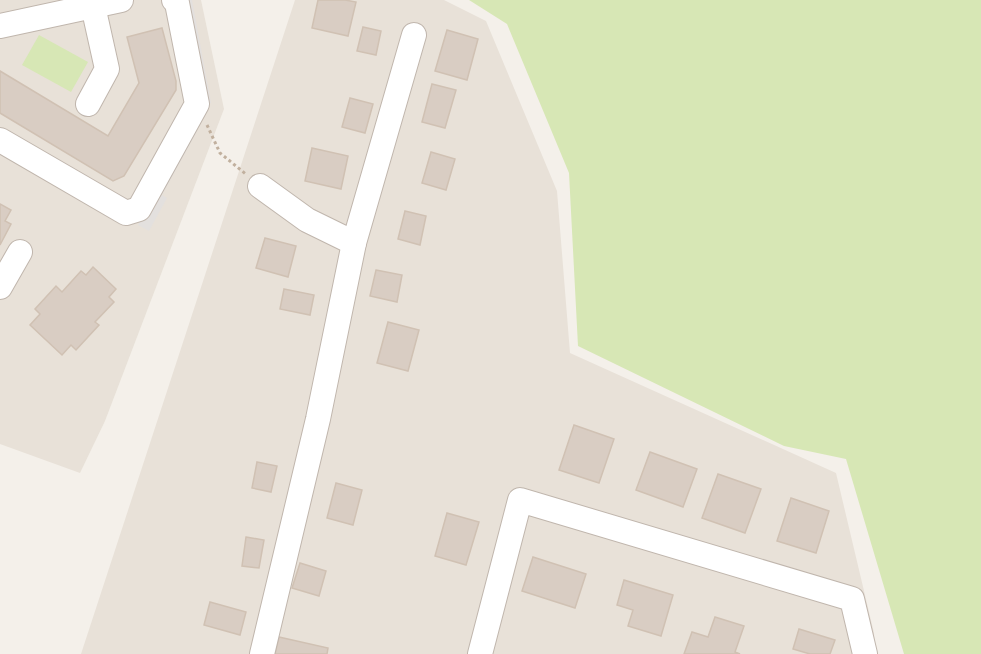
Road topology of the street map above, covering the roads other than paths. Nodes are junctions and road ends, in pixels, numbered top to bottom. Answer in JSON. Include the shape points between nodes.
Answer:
{"nodes":[{"id":1,"x":120,"y":0,"type":"edge"},
{"id":2,"x":174,"y":0,"type":"edge"},
{"id":3,"x":93,"y":6,"type":"junction"},
{"id":4,"x":0,"y":26,"type":"edge"},
{"id":5,"x":414,"y":35,"type":"dead end"},
{"id":6,"x":88,"y":104,"type":"dead end"},
{"id":7,"x":0,"y":140,"type":"edge"},
{"id":8,"x":260,"y":186,"type":"road end"},
{"id":9,"x":354,"y":243,"type":"junction"},
{"id":10,"x":20,"y":252,"type":"dead end"},
{"id":11,"x":0,"y":287,"type":"edge"},
{"id":12,"x":262,"y":654,"type":"edge"},
{"id":13,"x":480,"y":654,"type":"edge"},
{"id":14,"x":865,"y":654,"type":"edge"}],
"edges":[{"from":1,"to":3,"type":"street"},
{"from":2,"to":7,"type":"street","via":[[197,105],[139,209],[126,213]]},
{"from":3,"to":4,"type":"street"},
{"from":3,"to":6,"type":"street","via":[[107,69]]},
{"from":5,"to":9,"type":"street"},
{"from":8,"to":9,"type":"street","via":[[307,220]]},
{"from":9,"to":12,"type":"street","via":[[318,419]]},
{"from":10,"to":11,"type":"street"},
{"from":13,"to":14,"type":"street","via":[[520,500],[852,599]]}]}
